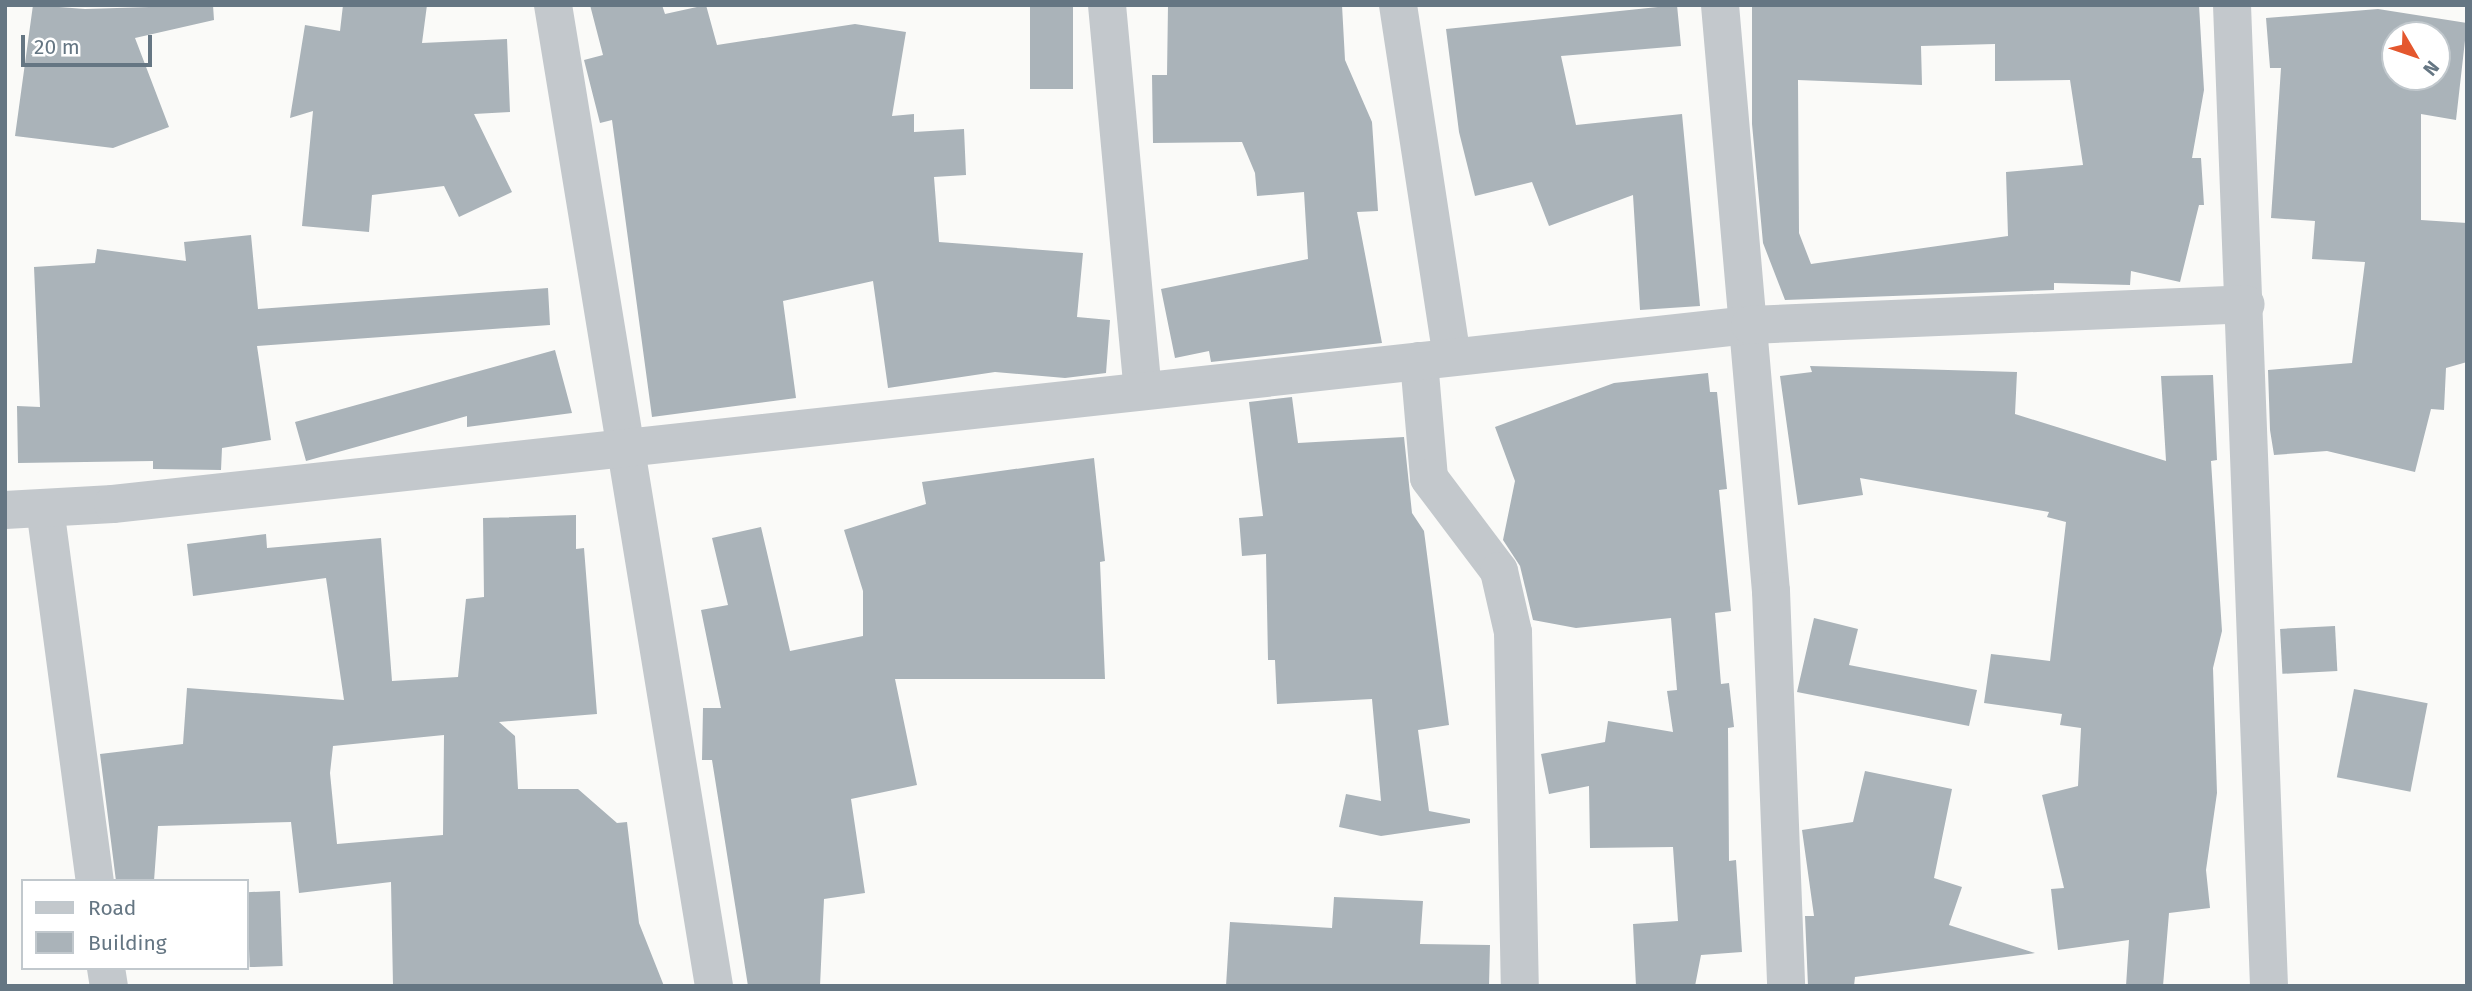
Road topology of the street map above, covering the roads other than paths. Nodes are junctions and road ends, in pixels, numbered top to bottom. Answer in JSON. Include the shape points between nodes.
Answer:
{"nodes":[{"id":1,"x":554,"y":5,"type":"edge"},
{"id":2,"x":1107,"y":5,"type":"edge"},
{"id":3,"x":1398,"y":5,"type":"edge"},
{"id":4,"x":1720,"y":5,"type":"edge"},
{"id":5,"x":2232,"y":5,"type":"edge"},
{"id":6,"x":2246,"y":304,"type":"junction"},
{"id":7,"x":1750,"y":325,"type":"junction"},
{"id":8,"x":1436,"y":359,"type":"junction"},
{"id":9,"x":1143,"y":390,"type":"junction"},
{"id":10,"x":628,"y":444,"type":"junction"},
{"id":11,"x":45,"y":508,"type":"junction"},
{"id":12,"x":5,"y":510,"type":"edge"},
{"id":13,"x":95,"y":879,"type":"edge"},
{"id":14,"x":713,"y":986,"type":"edge"},
{"id":15,"x":1520,"y":986,"type":"edge"},
{"id":16,"x":1786,"y":986,"type":"edge"},
{"id":17,"x":2269,"y":986,"type":"edge"}],
"edges":[{"from":1,"to":10,"type":"street"},
{"from":2,"to":9,"type":"street"},
{"from":3,"to":8,"type":"street"},
{"from":4,"to":7,"type":"street"},
{"from":5,"to":6,"type":"street"},
{"from":6,"to":7,"type":"street"},
{"from":6,"to":17,"type":"street"},
{"from":7,"to":8,"type":"street"},
{"from":7,"to":16,"type":"street","via":[[1771,591]]},
{"from":8,"to":9,"type":"street"},
{"from":8,"to":15,"type":"street","via":[[1429,478],[1499,571],[1513,632]]},
{"from":9,"to":10,"type":"street"},
{"from":10,"to":11,"type":"street"},
{"from":10,"to":14,"type":"street"},
{"from":11,"to":12,"type":"street"},
{"from":11,"to":13,"type":"street"}]}
